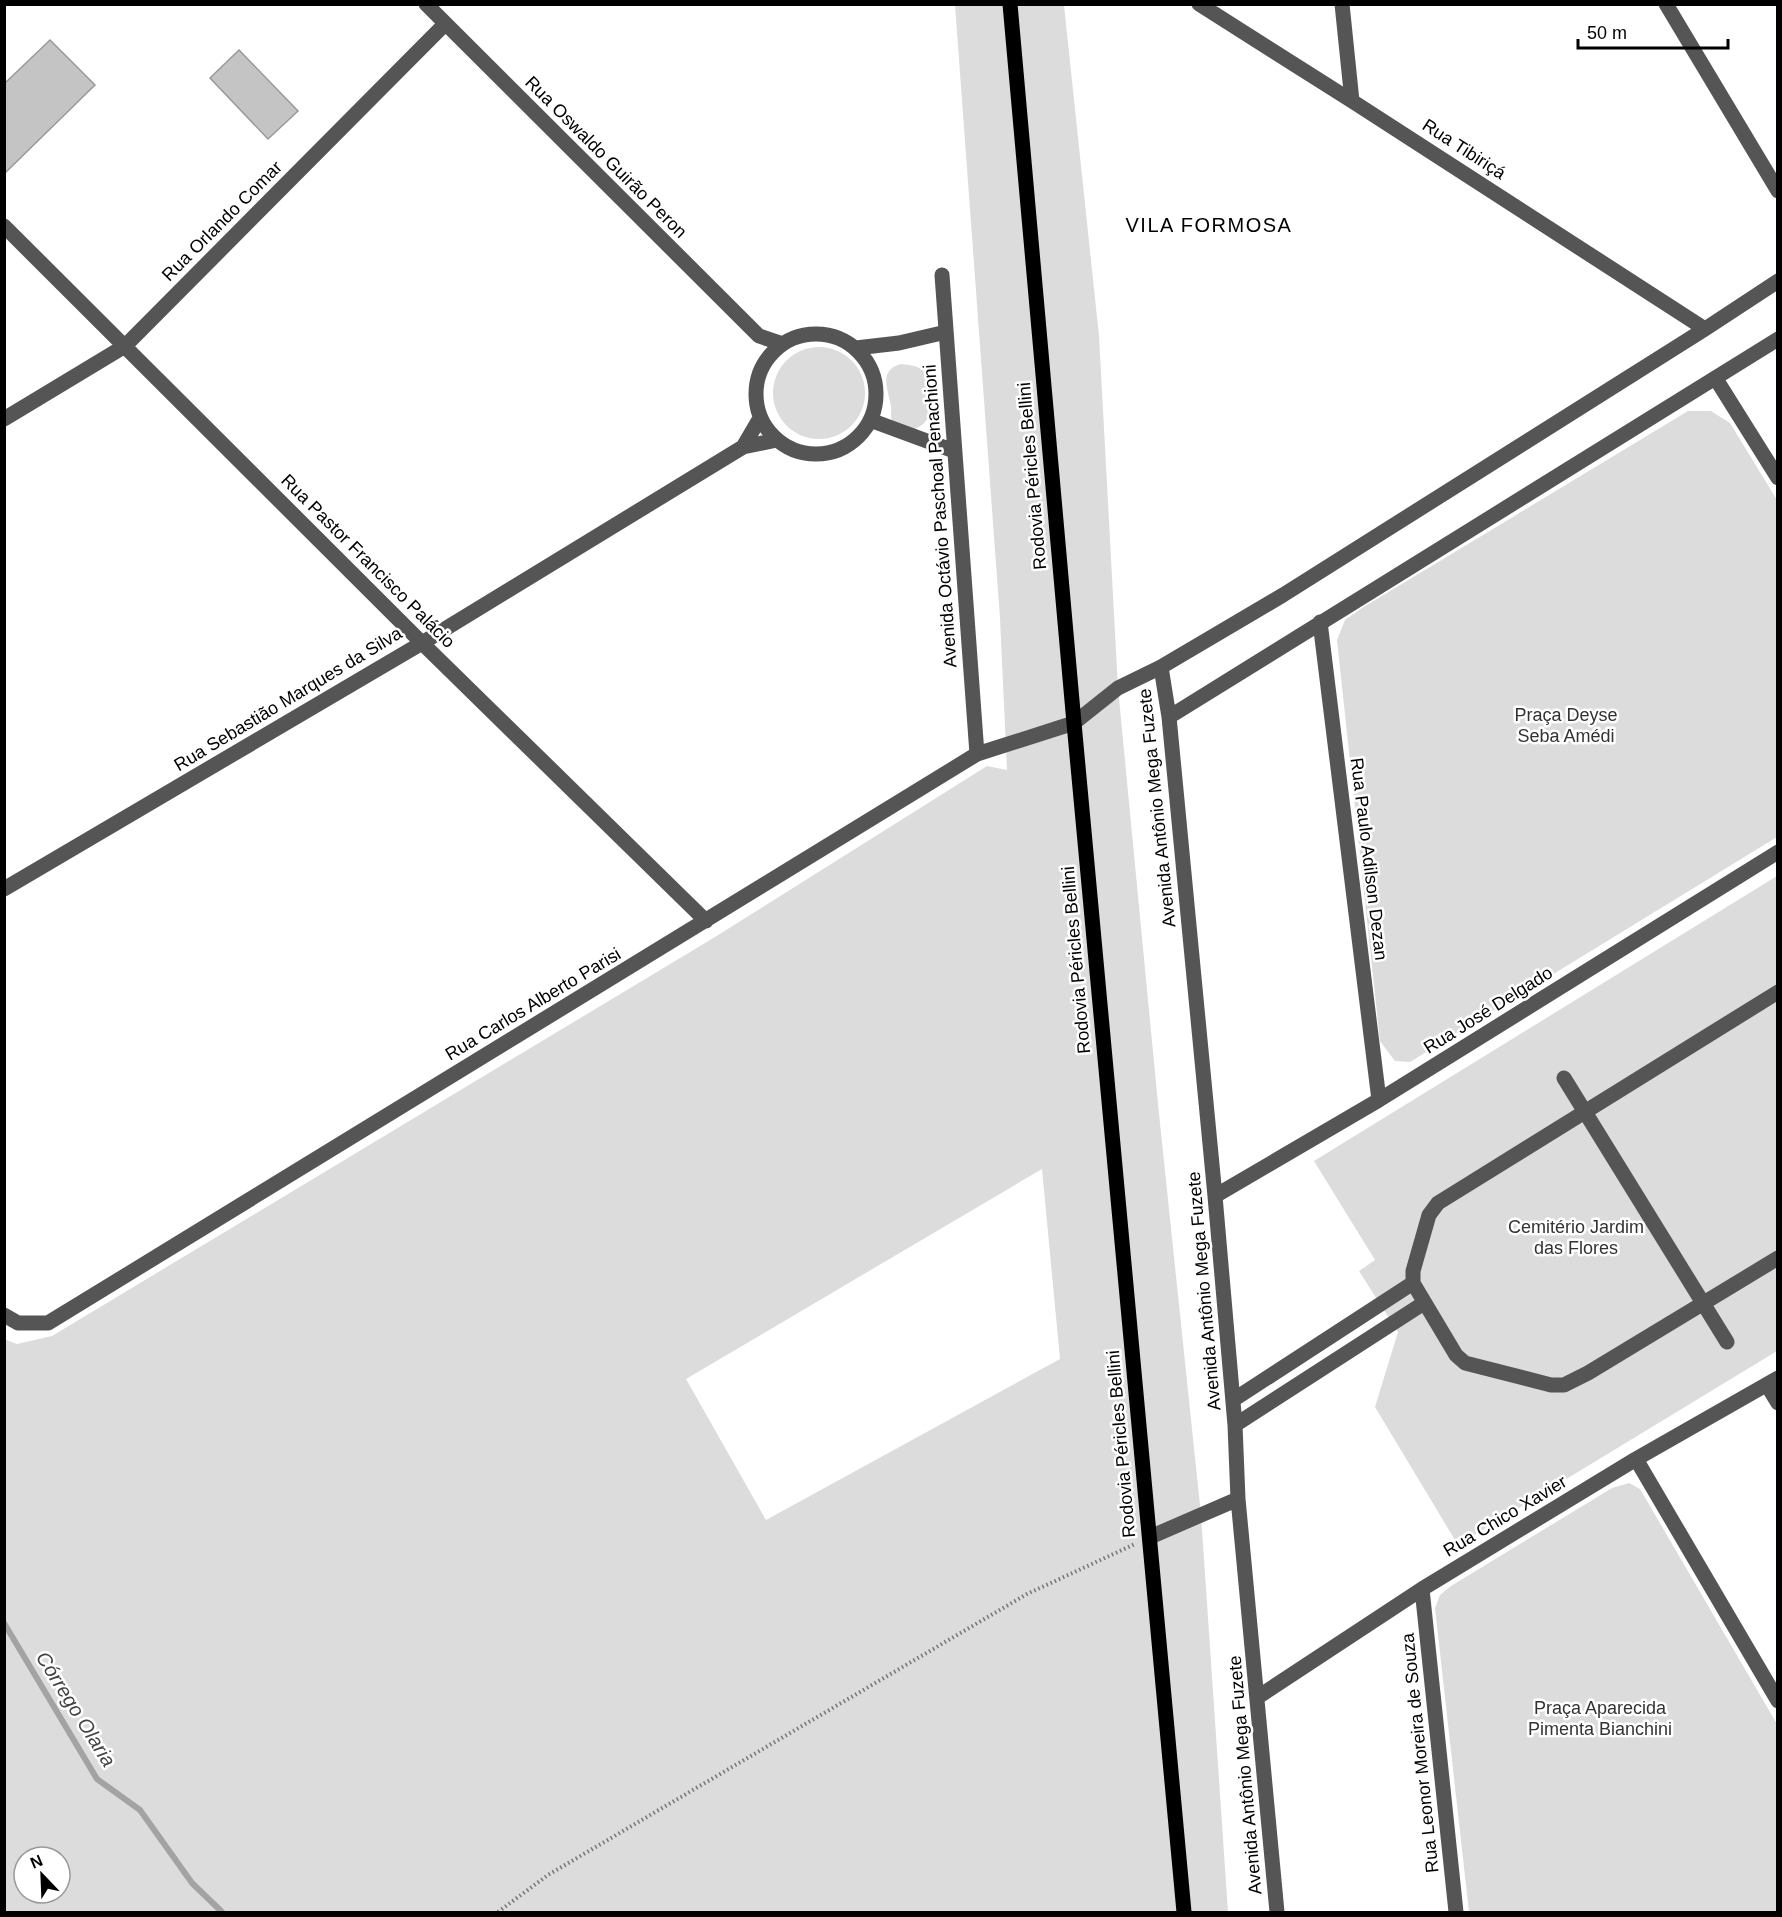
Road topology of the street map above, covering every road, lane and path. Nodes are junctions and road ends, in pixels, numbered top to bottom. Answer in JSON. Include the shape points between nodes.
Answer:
{"nodes":[{"id":1,"x":426,"y":4,"type":"edge"},
{"id":2,"x":1010,"y":4,"type":"edge"},
{"id":3,"x":1199,"y":4,"type":"edge"},
{"id":4,"x":1342,"y":4,"type":"edge"},
{"id":5,"x":1666,"y":4,"type":"edge"},
{"id":6,"x":446,"y":24,"type":"junction"},
{"id":7,"x":1352,"y":101,"type":"junction"},
{"id":8,"x":1778,"y":191,"type":"edge"},
{"id":9,"x":4,"y":226,"type":"edge"},
{"id":10,"x":942,"y":275,"type":"dead end"},
{"id":11,"x":1778,"y":281,"type":"edge"},
{"id":12,"x":1705,"y":329,"type":"junction"},
{"id":13,"x":946,"y":332,"type":"junction"},
{"id":14,"x":759,"y":336,"type":"junction"},
{"id":15,"x":1778,"y":339,"type":"edge"},
{"id":16,"x":783,"y":344,"type":"junction"},
{"id":17,"x":125,"y":346,"type":"junction"},
{"id":18,"x":856,"y":348,"type":"junction"},
{"id":19,"x":765,"y":363,"type":"junction"},
{"id":20,"x":1716,"y":379,"type":"junction"},
{"id":21,"x":760,"y":418,"type":"junction"},
{"id":22,"x":4,"y":419,"type":"edge"},
{"id":23,"x":870,"y":420,"type":"junction"},
{"id":24,"x":777,"y":440,"type":"junction"},
{"id":25,"x":743,"y":447,"type":"junction"},
{"id":26,"x":954,"y":452,"type":"junction"},
{"id":27,"x":1778,"y":478,"type":"edge"},
{"id":28,"x":1320,"y":622,"type":"junction"},
{"id":29,"x":422,"y":643,"type":"junction"},
{"id":30,"x":1161,"y":667,"type":"junction"},
{"id":31,"x":1169,"y":717,"type":"junction"},
{"id":32,"x":1074,"y":723,"type":"junction"},
{"id":33,"x":977,"y":754,"type":"junction"},
{"id":34,"x":1778,"y":852,"type":"edge"},
{"id":35,"x":4,"y":889,"type":"edge"},
{"id":36,"x":706,"y":921,"type":"junction"},
{"id":37,"x":1778,"y":992,"type":"edge"},
{"id":38,"x":1564,"y":1077,"type":"dead end"},
{"id":39,"x":1379,"y":1100,"type":"junction"},
{"id":40,"x":1585,"y":1111,"type":"junction"},
{"id":41,"x":1215,"y":1196,"type":"junction"},
{"id":42,"x":1778,"y":1258,"type":"edge"},
{"id":43,"x":1413,"y":1283,"type":"junction"},
{"id":44,"x":1424,"y":1303,"type":"junction"},
{"id":45,"x":1703,"y":1304,"type":"junction"},
{"id":46,"x":4,"y":1315,"type":"edge"},
{"id":47,"x":1727,"y":1342,"type":"dead end"},
{"id":48,"x":1772,"y":1382,"type":"edge"},
{"id":49,"x":1233,"y":1400,"type":"junction"},
{"id":50,"x":1778,"y":1403,"type":"edge"},
{"id":51,"x":1235,"y":1425,"type":"junction"},
{"id":52,"x":1636,"y":1459,"type":"junction"},
{"id":53,"x":1238,"y":1499,"type":"junction"},
{"id":54,"x":1150,"y":1537,"type":"junction"},
{"id":55,"x":1422,"y":1589,"type":"junction"},
{"id":56,"x":1258,"y":1697,"type":"junction"},
{"id":57,"x":1778,"y":1701,"type":"edge"},
{"id":58,"x":498,"y":1912,"type":"edge"},
{"id":59,"x":1184,"y":1912,"type":"edge"},
{"id":60,"x":1277,"y":1912,"type":"edge"},
{"id":61,"x":1456,"y":1912,"type":"edge"}],
"edges":[{"from":1,"to":6,"type":"street","name":"Rua Oswaldo Guirão Peron"},
{"from":2,"to":32,"type":"main road","name":"Rodovia Péricles Bellini"},
{"from":3,"to":7,"type":"street","name":"Rua Tibiriçá"},
{"from":4,"to":7,"type":"street"},
{"from":5,"to":8,"type":"street"},
{"from":6,"to":14,"type":"street","name":"Rua Oswaldo Guirão Peron"},
{"from":6,"to":17,"type":"street","name":"Rua Orlando Comar"},
{"from":7,"to":12,"type":"street","name":"Rua Tibiriçá"},
{"from":9,"to":17,"type":"street","name":"Rua Pastor Francisco Palácio"},
{"from":10,"to":13,"type":"street","name":"Avenida Octávio Paschoal Penachioni"},
{"from":11,"to":12,"type":"street"},
{"from":12,"to":30,"type":"street","via":[[1283,595]]},
{"from":13,"to":18,"type":"street"},
{"from":13,"to":26,"type":"street","name":"Avenida Octávio Paschoal Penachioni"},
{"from":14,"to":16,"type":"street","name":"Rua Oswaldo Guirão Peron"},
{"from":14,"to":19,"type":"street"},
{"from":15,"to":20,"type":"street"},
{"from":16,"to":18,"type":"street","via":[[807,335],[832,336]]},
{"from":16,"to":19,"type":"street"},
{"from":17,"to":22,"type":"street","name":"Rua Orlando Comar"},
{"from":17,"to":29,"type":"street","name":"Rua Pastor Francisco Palácio"},
{"from":18,"to":23,"type":"street","via":[[868,363],[875,382],[876,401]]},
{"from":19,"to":21,"type":"street","via":[[756,390]]},
{"from":20,"to":27,"type":"street"},
{"from":20,"to":28,"type":"street"},
{"from":21,"to":24,"type":"street"},
{"from":21,"to":25,"type":"street","name":"Rua Sebastião Marques da Silva"},
{"from":23,"to":24,"type":"street","via":[[857,438],[839,450],[818,454],[796,451]]},
{"from":23,"to":26,"type":"street"},
{"from":24,"to":25,"type":"street","name":"Rua Sebastião Marques da Silva"},
{"from":25,"to":29,"type":"street","name":"Rua Sebastião Marques da Silva"},
{"from":26,"to":33,"type":"street","name":"Avenida Octávio Paschoal Penachioni"},
{"from":28,"to":31,"type":"street"},
{"from":28,"to":39,"type":"street","name":"Rua Paulo Adilson Dezan"},
{"from":29,"to":35,"type":"street","name":"Rua Sebastião Marques da Silva"},
{"from":29,"to":36,"type":"street","name":"Rua Pastor Francisco Palácio"},
{"from":30,"to":31,"type":"street","name":"Avenida Antônio Mega Fuzete"},
{"from":30,"to":32,"type":"street","via":[[1118,688]]},
{"from":31,"to":41,"type":"street","name":"Avenida Antônio Mega Fuzete"},
{"from":32,"to":33,"type":"street","name":"Rua Carlos Alberto Parisi"},
{"from":32,"to":54,"type":"main road","name":"Rodovia Péricles Bellini"},
{"from":33,"to":36,"type":"street","name":"Rua Carlos Alberto Parisi"},
{"from":34,"to":39,"type":"street","name":"Rua José Delgado"},
{"from":36,"to":46,"type":"street","name":"Rua Carlos Alberto Parisi","via":[[48,1323],[18,1323]]},
{"from":37,"to":40,"type":"street"},
{"from":38,"to":40,"type":"street"},
{"from":39,"to":41,"type":"street","name":"Rua José Delgado"},
{"from":40,"to":43,"type":"street","via":[[1438,1203],[1429,1215]]},
{"from":40,"to":45,"type":"street"},
{"from":41,"to":49,"type":"street","name":"Avenida Antônio Mega Fuzete"},
{"from":42,"to":45,"type":"street"},
{"from":43,"to":44,"type":"street"},
{"from":43,"to":49,"type":"street"},
{"from":44,"to":45,"type":"street","via":[[1465,1363],[1551,1385],[1564,1385],[1588,1374]]},
{"from":44,"to":51,"type":"street"},
{"from":45,"to":47,"type":"street"},
{"from":48,"to":50,"type":"street"},
{"from":48,"to":52,"type":"street","name":"Rua Chico Xavier"},
{"from":49,"to":51,"type":"street","name":"Avenida Antônio Mega Fuzete"},
{"from":51,"to":53,"type":"street","name":"Avenida Antônio Mega Fuzete"},
{"from":52,"to":55,"type":"street","name":"Rua Chico Xavier"},
{"from":52,"to":57,"type":"street"},
{"from":53,"to":54,"type":"street"},
{"from":53,"to":56,"type":"street","name":"Avenida Antônio Mega Fuzete"},
{"from":54,"to":58,"type":"path","via":[[1027,1594],[548,1875]]},
{"from":54,"to":59,"type":"main road","name":"Rodovia Péricles Bellini"},
{"from":55,"to":56,"type":"street","name":"Rua Chico Xavier"},
{"from":55,"to":61,"type":"street","name":"Rua Leonor Moreira de Souza"},
{"from":56,"to":60,"type":"street","name":"Avenida Antônio Mega Fuzete"}]}
